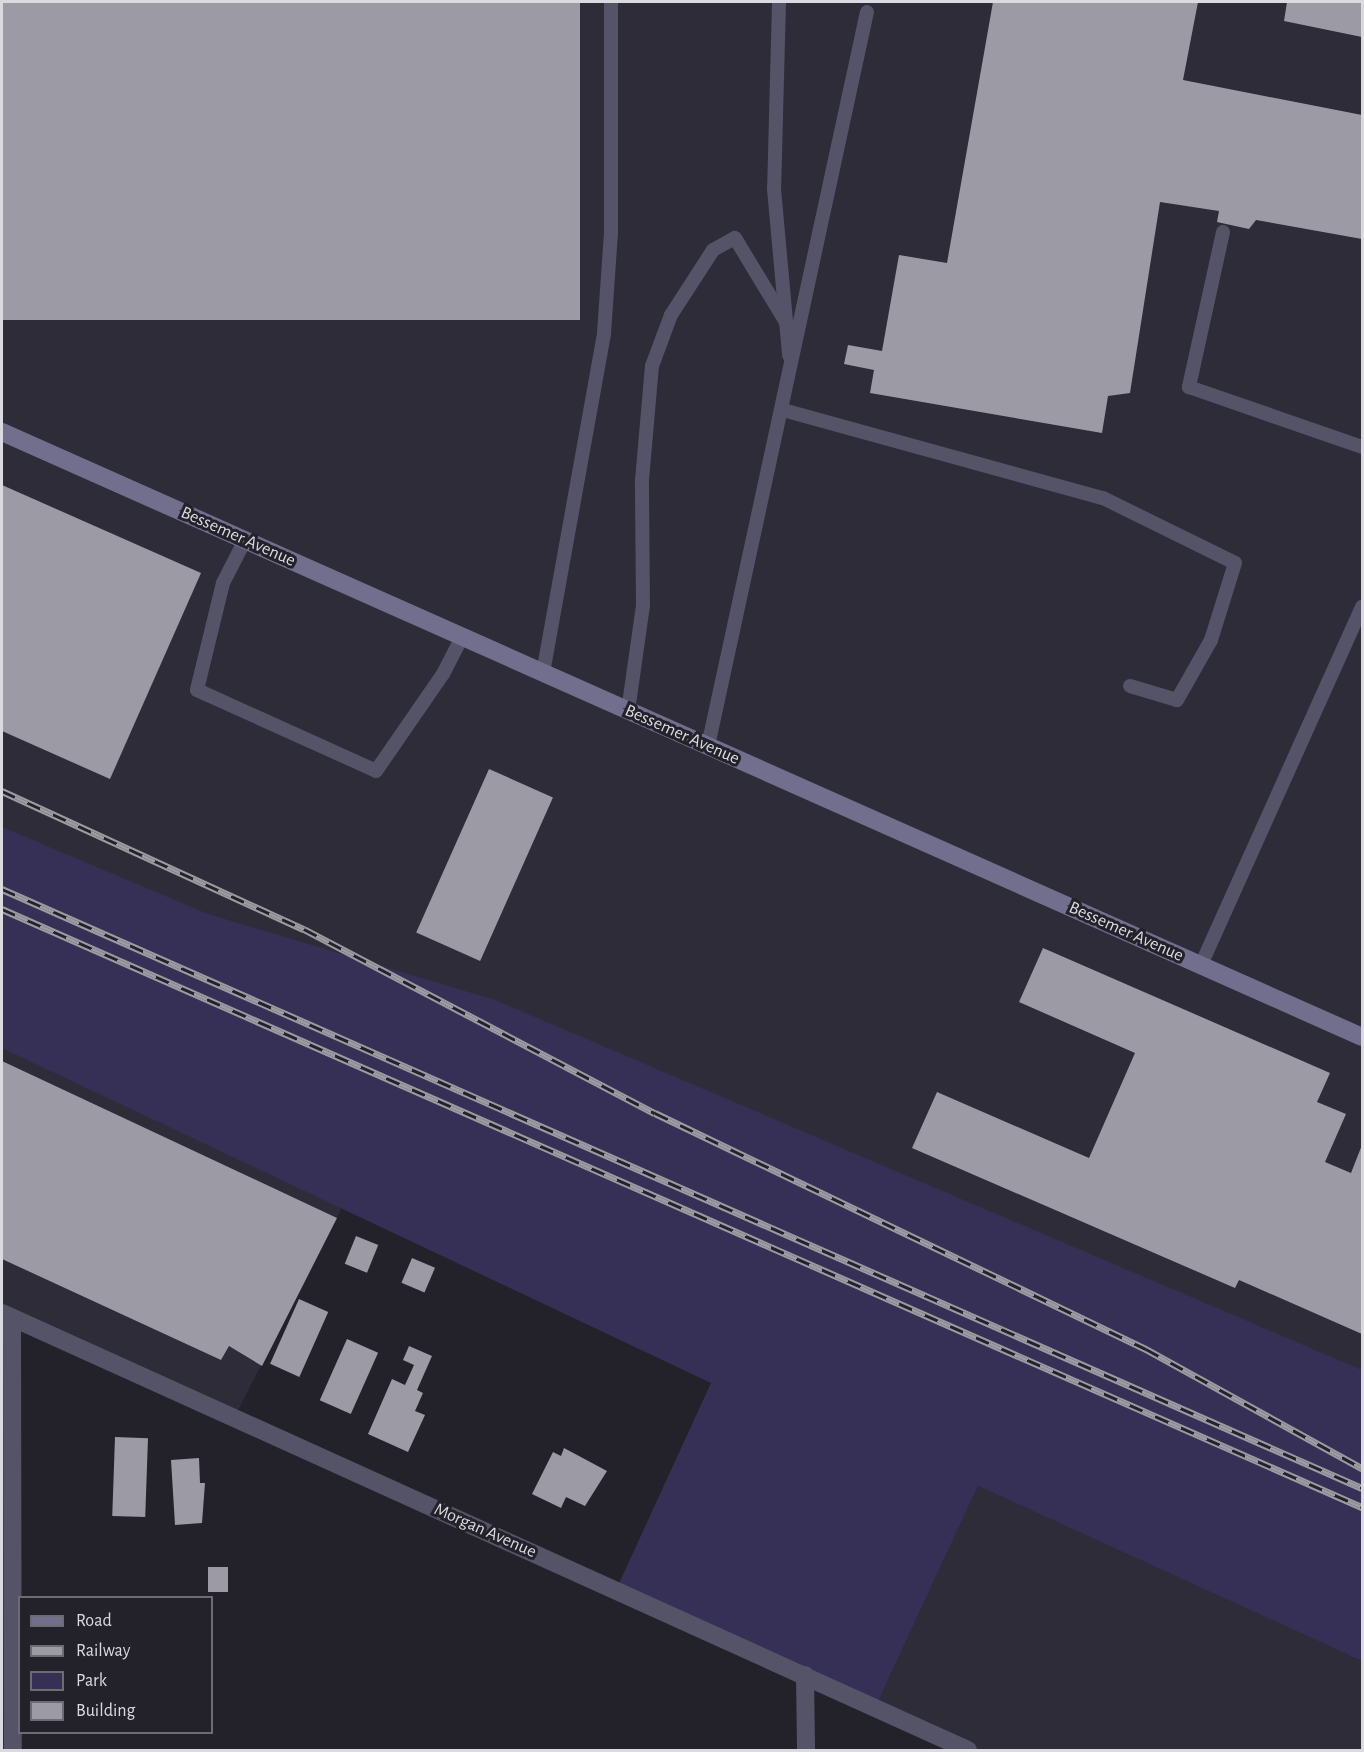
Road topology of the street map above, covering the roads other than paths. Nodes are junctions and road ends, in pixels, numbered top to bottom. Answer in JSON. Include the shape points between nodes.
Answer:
{"nodes":[{"id":1,"x":611,"y":2,"type":"edge"},
{"id":2,"x":779,"y":2,"type":"edge"},
{"id":3,"x":867,"y":12,"type":"dead end"},
{"id":4,"x":1223,"y":232,"type":"dead end"},
{"id":5,"x":786,"y":324,"type":"junction"},
{"id":6,"x":790,"y":369,"type":"junction"},
{"id":7,"x":783,"y":410,"type":"junction"},
{"id":8,"x":2,"y":432,"type":"edge"},
{"id":9,"x":1362,"y":447,"type":"edge"},
{"id":10,"x":245,"y":540,"type":"junction"},
{"id":11,"x":1362,"y":606,"type":"edge"},
{"id":12,"x":462,"y":637,"type":"junction"},
{"id":13,"x":543,"y":673,"type":"junction"},
{"id":14,"x":1130,"y":686,"type":"dead end"},
{"id":15,"x":628,"y":711,"type":"junction"},
{"id":16,"x":708,"y":746,"type":"junction"},
{"id":17,"x":1201,"y":965,"type":"junction"},
{"id":18,"x":1362,"y":1037,"type":"edge"},
{"id":19,"x":7,"y":1316,"type":"edge"},
{"id":20,"x":7,"y":1647,"type":"edge"},
{"id":21,"x":805,"y":1675,"type":"junction"},
{"id":22,"x":14,"y":1750,"type":"edge"},
{"id":23,"x":806,"y":1750,"type":"edge"},
{"id":24,"x":968,"y":1750,"type":"edge"}],
"edges":[{"from":1,"to":13,"type":"lane","via":[[611,233],[604,333]]},
{"from":2,"to":5,"type":"lane","via":[[774,189]]},
{"from":3,"to":6,"type":"lane"},
{"from":4,"to":9,"type":"lane","via":[[1189,387]]},
{"from":5,"to":6,"type":"lane"},
{"from":5,"to":15,"type":"lane","via":[[735,238],[713,250],[670,315],[652,366],[642,480],[643,606]]},
{"from":6,"to":7,"type":"lane"},
{"from":7,"to":14,"type":"lane","via":[[1103,498],[1234,563],[1211,640],[1177,700]]},
{"from":7,"to":16,"type":"lane"},
{"from":8,"to":10,"type":"street","name":"Bessemer Avenue"},
{"from":10,"to":12,"type":"street","name":"Bessemer Avenue"},
{"from":10,"to":12,"type":"lane","via":[[223,583],[197,690],[376,771],[441,678]]},
{"from":11,"to":17,"type":"lane"},
{"from":12,"to":13,"type":"street","name":"Bessemer Avenue"},
{"from":13,"to":15,"type":"street","name":"Bessemer Avenue"},
{"from":15,"to":16,"type":"street","name":"Bessemer Avenue"},
{"from":16,"to":17,"type":"street","name":"Bessemer Avenue"},
{"from":17,"to":18,"type":"street","name":"Bessemer Avenue"},
{"from":19,"to":20,"type":"street"},
{"from":19,"to":21,"type":"street","name":"Morgan Avenue"},
{"from":20,"to":22,"type":"street"},
{"from":21,"to":23,"type":"street"},
{"from":21,"to":24,"type":"street","name":"Morgan Avenue"}]}
